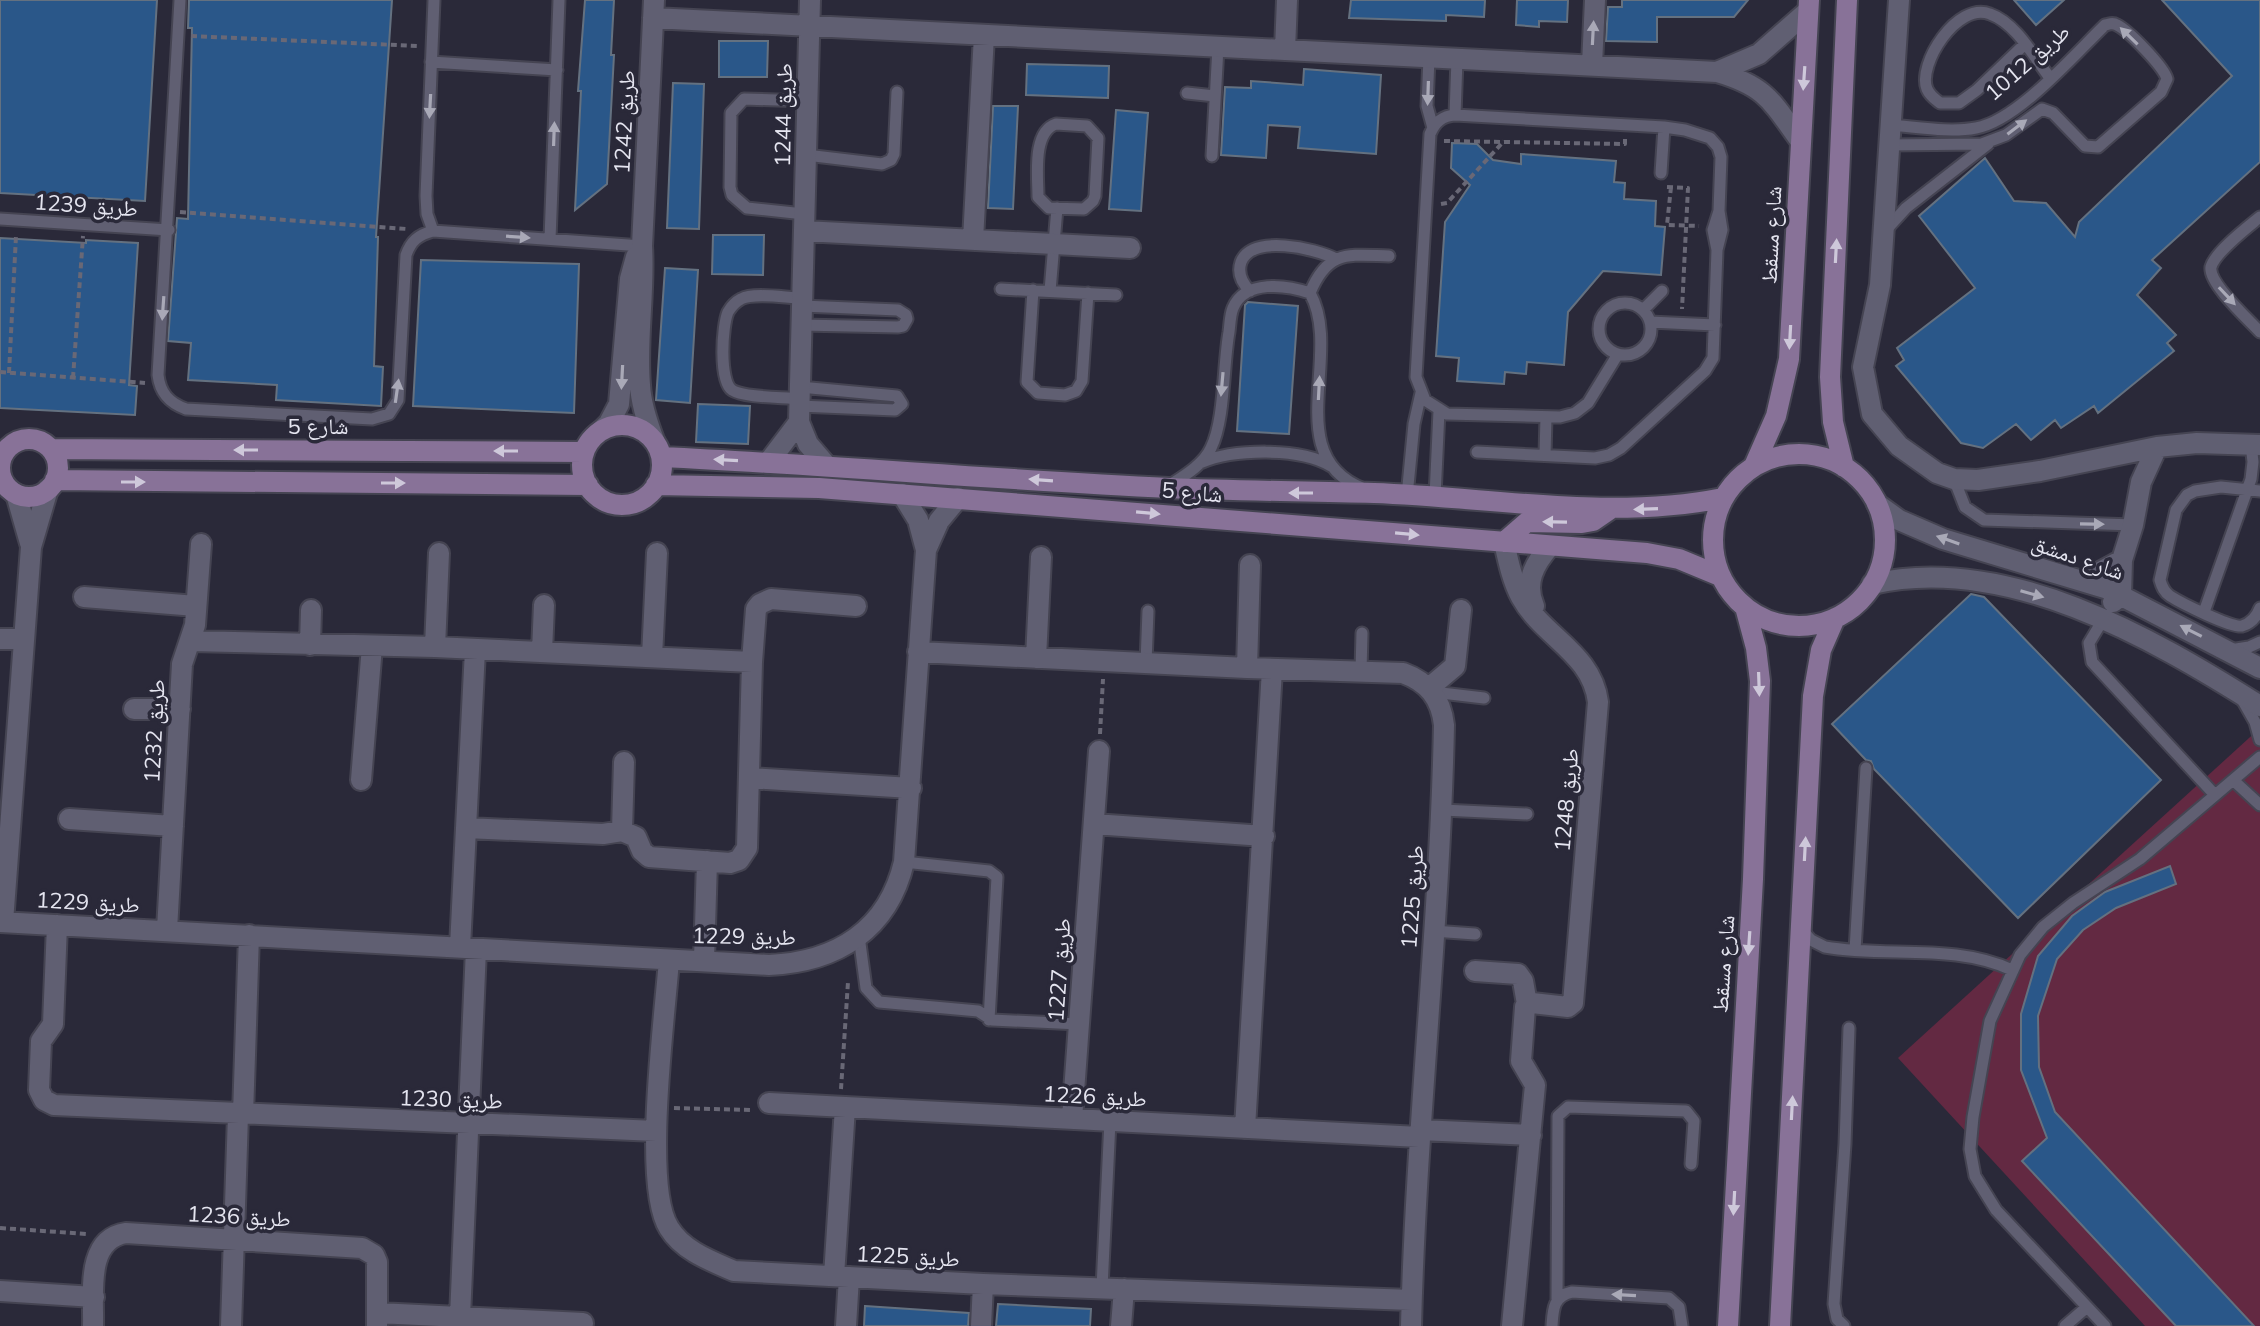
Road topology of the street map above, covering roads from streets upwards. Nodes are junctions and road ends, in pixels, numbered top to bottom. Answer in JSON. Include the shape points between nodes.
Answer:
{"nodes":[{"id":1,"x":810,"y":0,"type":"edge"},
{"id":2,"x":1287,"y":0,"type":"edge"},
{"id":3,"x":1595,"y":0,"type":"edge"},
{"id":4,"x":1847,"y":0,"type":"edge"},
{"id":5,"x":1899,"y":0,"type":"edge"},
{"id":6,"x":1809,"y":6,"type":"edge"},
{"id":7,"x":653,"y":9,"type":"edge"},
{"id":8,"x":809,"y":26,"type":"junction"},
{"id":9,"x":984,"y":35,"type":"junction"},
{"id":10,"x":1285,"y":50,"type":"junction"},
{"id":11,"x":1592,"y":65,"type":"junction"},
{"id":12,"x":1717,"y":72,"type":"junction"},
{"id":13,"x":1799,"y":139,"type":"junction"},
{"id":14,"x":804,"y":223,"type":"junction"},
{"id":15,"x":973,"y":240,"type":"junction"},
{"id":16,"x":642,"y":246,"type":"junction"},
{"id":17,"x":1130,"y":248,"type":"dead end"},
{"id":18,"x":800,"y":404,"type":"junction"},
{"id":19,"x":602,"y":430,"type":"junction"},
{"id":20,"x":2256,"y":445,"type":"edge"},
{"id":21,"x":2157,"y":447,"type":"junction"},
{"id":22,"x":4,"y":448,"type":"edge"},
{"id":23,"x":51,"y":449,"type":"junction"},
{"id":24,"x":658,"y":449,"type":"junction"},
{"id":25,"x":584,"y":452,"type":"junction"},
{"id":26,"x":2127,"y":453,"type":"junction"},
{"id":27,"x":768,"y":463,"type":"junction"},
{"id":28,"x":826,"y":465,"type":"junction"},
{"id":29,"x":1754,"y":466,"type":"junction"},
{"id":30,"x":1844,"y":467,"type":"junction"},
{"id":31,"x":2141,"y":482,"type":"junction"},
{"id":32,"x":52,"y":485,"type":"junction"},
{"id":33,"x":588,"y":485,"type":"junction"},
{"id":34,"x":656,"y":485,"type":"junction"},
{"id":35,"x":7,"y":487,"type":"edge"},
{"id":36,"x":902,"y":494,"type":"junction"},
{"id":37,"x":958,"y":498,"type":"junction"},
{"id":38,"x":1723,"y":498,"type":"junction"},
{"id":39,"x":1877,"y":504,"type":"junction"},
{"id":40,"x":1610,"y":510,"type":"junction"},
{"id":41,"x":1504,"y":542,"type":"junction"},
{"id":42,"x":201,"y":544,"type":"dead end"},
{"id":43,"x":1550,"y":546,"type":"junction"},
{"id":44,"x":31,"y":547,"type":"junction"},
{"id":45,"x":926,"y":550,"type":"junction"},
{"id":46,"x":439,"y":553,"type":"dead end"},
{"id":47,"x":657,"y":553,"type":"dead end"},
{"id":48,"x":1041,"y":557,"type":"dead end"},
{"id":49,"x":2122,"y":560,"type":"junction"},
{"id":50,"x":1250,"y":565,"type":"dead end"},
{"id":51,"x":1720,"y":576,"type":"junction"},
{"id":52,"x":2089,"y":583,"type":"junction"},
{"id":53,"x":1872,"y":584,"type":"junction"},
{"id":54,"x":2121,"y":596,"type":"junction"},
{"id":55,"x":84,"y":597,"type":"dead end"},
{"id":56,"x":2066,"y":604,"type":"junction"},
{"id":57,"x":544,"y":605,"type":"dead end"},
{"id":58,"x":196,"y":606,"type":"junction"},
{"id":59,"x":856,"y":606,"type":"dead end"},
{"id":60,"x":1745,"y":607,"type":"junction"},
{"id":61,"x":311,"y":610,"type":"dead end"},
{"id":62,"x":1461,"y":610,"type":"dead end"},
{"id":63,"x":1835,"y":618,"type":"junction"},
{"id":64,"x":1541,"y":620,"type":"junction"},
{"id":65,"x":0,"y":639,"type":"edge"},
{"id":66,"x":23,"y":639,"type":"junction"},
{"id":67,"x":191,"y":641,"type":"junction"},
{"id":68,"x":310,"y":645,"type":"junction"},
{"id":69,"x":372,"y":646,"type":"junction"},
{"id":70,"x":435,"y":647,"type":"junction"},
{"id":71,"x":475,"y":650,"type":"junction"},
{"id":72,"x":542,"y":652,"type":"junction"},
{"id":73,"x":918,"y":652,"type":"junction"},
{"id":74,"x":652,"y":657,"type":"junction"},
{"id":75,"x":1036,"y":658,"type":"junction"},
{"id":76,"x":752,"y":662,"type":"junction"},
{"id":77,"x":1247,"y":668,"type":"junction"},
{"id":78,"x":2260,"y":668,"type":"edge"},
{"id":79,"x":1272,"y":669,"type":"junction"},
{"id":80,"x":1431,"y":690,"type":"junction"},
{"id":81,"x":2260,"y":706,"type":"edge"},
{"id":82,"x":134,"y":709,"type":"dead end"},
{"id":83,"x":180,"y":709,"type":"junction"},
{"id":84,"x":1099,"y":751,"type":"road end"},
{"id":85,"x":624,"y":762,"type":"dead end"},
{"id":86,"x":750,"y":778,"type":"junction"},
{"id":87,"x":361,"y":780,"type":"dead end"},
{"id":88,"x":911,"y":788,"type":"junction"},
{"id":89,"x":69,"y":819,"type":"dead end"},
{"id":90,"x":1094,"y":824,"type":"junction"},
{"id":91,"x":173,"y":826,"type":"junction"},
{"id":92,"x":466,"y":828,"type":"junction"},
{"id":93,"x":622,"y":831,"type":"junction"},
{"id":94,"x":1264,"y":836,"type":"junction"},
{"id":95,"x":707,"y":861,"type":"junction"},
{"id":96,"x":1,"y":922,"type":"edge"},
{"id":97,"x":57,"y":925,"type":"junction"},
{"id":98,"x":167,"y":930,"type":"junction"},
{"id":99,"x":249,"y":935,"type":"junction"},
{"id":100,"x":468,"y":948,"type":"junction"},
{"id":101,"x":669,"y":960,"type":"junction"},
{"id":102,"x":704,"y":960,"type":"junction"},
{"id":103,"x":1475,"y":971,"type":"dead end"},
{"id":104,"x":1527,"y":1004,"type":"junction"},
{"id":105,"x":769,"y":1103,"type":"road end"},
{"id":106,"x":842,"y":1107,"type":"junction"},
{"id":107,"x":240,"y":1115,"type":"junction"},
{"id":108,"x":1072,"y":1119,"type":"junction"},
{"id":109,"x":467,"y":1123,"type":"junction"},
{"id":110,"x":1245,"y":1128,"type":"junction"},
{"id":111,"x":656,"y":1131,"type":"junction"},
{"id":112,"x":1420,"y":1134,"type":"junction"},
{"id":113,"x":1531,"y":1135,"type":"junction"},
{"id":114,"x":232,"y":1239,"type":"junction"},
{"id":115,"x":841,"y":1276,"type":"junction"},
{"id":116,"x":983,"y":1284,"type":"junction"},
{"id":117,"x":1124,"y":1289,"type":"junction"},
{"id":118,"x":0,"y":1291,"type":"edge"},
{"id":119,"x":94,"y":1297,"type":"junction"},
{"id":120,"x":1411,"y":1300,"type":"junction"},
{"id":121,"x":460,"y":1317,"type":"junction"},
{"id":122,"x":377,"y":1319,"type":"edge"},
{"id":123,"x":482,"y":1322,"type":"edge"},
{"id":124,"x":583,"y":1323,"type":"dead end"},
{"id":125,"x":93,"y":1326,"type":"edge"},
{"id":126,"x":231,"y":1326,"type":"edge"},
{"id":127,"x":846,"y":1326,"type":"edge"},
{"id":128,"x":981,"y":1326,"type":"edge"},
{"id":129,"x":1121,"y":1326,"type":"edge"},
{"id":130,"x":1411,"y":1326,"type":"edge"},
{"id":131,"x":1512,"y":1326,"type":"edge"},
{"id":132,"x":1728,"y":1326,"type":"edge"},
{"id":133,"x":1780,"y":1326,"type":"edge"}],
"edges":[{"from":1,"to":8,"type":"street","name":"طريق 1244"},
{"from":2,"to":10,"type":"street"},
{"from":11,"to":3,"type":"street","one_way":true},
{"from":30,"to":4,"type":"street","one_way":true,"via":[[1830,377]]},
{"from":5,"to":26,"type":"street","via":[[1880,285],[1863,367],[1872,414],[1899,446],[1954,479],[2040,471]]},
{"from":6,"to":12,"type":"street","via":[[1759,54]]},
{"from":6,"to":13,"type":"street","name":"شارع مسقط","one_way":true},
{"from":7,"to":8,"type":"street"},
{"from":7,"to":16,"type":"street","name":"طريق 1242"},
{"from":8,"to":9,"type":"street"},
{"from":8,"to":14,"type":"street","name":"طريق 1244"},
{"from":9,"to":10,"type":"street"},
{"from":9,"to":15,"type":"street"},
{"from":10,"to":11,"type":"street"},
{"from":11,"to":12,"type":"street"},
{"from":12,"to":13,"type":"street","via":[[1766,94]]},
{"from":13,"to":29,"type":"street","name":"شارع مسقط","one_way":true,"via":[[1789,359],[1776,416]]},
{"from":14,"to":15,"type":"street"},
{"from":14,"to":18,"type":"street","name":"طريق 1244"},
{"from":15,"to":17,"type":"street"},
{"from":16,"to":19,"type":"street","name":"طريق 1242","one_way":true,"via":[[630,279],[619,404]]},
{"from":16,"to":24,"type":"street","name":"طريق 1242","via":[[640,388]]},
{"from":18,"to":27,"type":"street"},
{"from":18,"to":28,"type":"street","via":[[808,444]]},
{"from":19,"to":24,"type":"street","via":[[629,426],[643,431]]},
{"from":19,"to":25,"type":"street"},
{"from":20,"to":21,"type":"street"},
{"from":21,"to":26,"type":"street"},
{"from":21,"to":31,"type":"street"},
{"from":22,"to":23,"type":"street","via":[[33,440]]},
{"from":22,"to":35,"type":"street","via":[[0,464]]},
{"from":25,"to":23,"type":"street","name":"شارع 5","one_way":true},
{"from":23,"to":32,"type":"street","via":[[58,464]]},
{"from":27,"to":24,"type":"street","name":"شارع 5","one_way":true},
{"from":24,"to":34,"type":"street"},
{"from":25,"to":33,"type":"street"},
{"from":26,"to":31,"type":"street"},
{"from":27,"to":28,"type":"street","name":"شارع 5"},
{"from":40,"to":28,"type":"street","name":"شارع 5","one_way":true},
{"from":29,"to":30,"type":"street","via":[[1799,454]]},
{"from":29,"to":38,"type":"street"},
{"from":30,"to":39,"type":"street"},
{"from":31,"to":49,"type":"street"},
{"from":32,"to":33,"type":"street","one_way":true},
{"from":32,"to":35,"type":"street","via":[[31,497]]},
{"from":32,"to":44,"type":"street"},
{"from":33,"to":34,"type":"street","via":[[616,504],[639,501]]},
{"from":34,"to":36,"type":"street","name":"شارع 5"},
{"from":35,"to":44,"type":"street"},
{"from":36,"to":37,"type":"street","name":"شارع 5"},
{"from":36,"to":45,"type":"street","name":"طريق 1229","via":[[918,520]]},
{"from":37,"to":41,"type":"street","name":"شارع 5","one_way":true},
{"from":37,"to":45,"type":"street","name":"طريق 1229","via":[[939,521]]},
{"from":38,"to":40,"type":"street","name":"شارع 5","one_way":true},
{"from":38,"to":51,"type":"street","via":[[1712,545]]},
{"from":52,"to":39,"type":"street","name":"شارع دمشق","one_way":true,"via":[[1943,539]]},
{"from":39,"to":53,"type":"street","via":[[1885,545]]},
{"from":40,"to":41,"type":"street","one_way":true,"via":[[1582,523],[1527,522]]},
{"from":41,"to":43,"type":"street","name":"شارع 5"},
{"from":41,"to":64,"type":"street","name":"طريق 1248","via":[[1522,598]]},
{"from":42,"to":58,"type":"street","name":"طريق 1232"},
{"from":43,"to":51,"type":"street","name":"شارع 5","via":[[1668,557]]},
{"from":43,"to":64,"type":"street","name":"طريق 1248","via":[[1536,564],[1529,588]]},
{"from":44,"to":66,"type":"street"},
{"from":45,"to":73,"type":"street","name":"طريق 1229"},
{"from":46,"to":70,"type":"street"},
{"from":47,"to":74,"type":"street"},
{"from":48,"to":75,"type":"street"},
{"from":49,"to":52,"type":"street"},
{"from":49,"to":54,"type":"street"},
{"from":50,"to":77,"type":"street"},
{"from":51,"to":60,"type":"street"},
{"from":52,"to":54,"type":"street","name":"شارع دمشق"},
{"from":53,"to":56,"type":"street","one_way":true,"via":[[1924,577],[1981,580]]},
{"from":53,"to":63,"type":"street"},
{"from":54,"to":56,"type":"street","via":[[2098,606]]},
{"from":78,"to":54,"type":"street","name":"شارع دمشق","one_way":true},
{"from":55,"to":58,"type":"street"},
{"from":56,"to":81,"type":"street","via":[[2104,618]]},
{"from":57,"to":72,"type":"street"},
{"from":58,"to":67,"type":"street","name":"طريق 1232"},
{"from":59,"to":76,"type":"street","via":[[765,601],[754,615]]},
{"from":60,"to":63,"type":"street","via":[[1788,625]]},
{"from":60,"to":132,"type":"street","name":"شارع مسقط","one_way":true,"via":[[1760,681]]},
{"from":61,"to":68,"type":"street"},
{"from":62,"to":80,"type":"street","via":[[1455,666]]},
{"from":133,"to":63,"type":"street","one_way":true,"via":[[1816,673]]},
{"from":64,"to":104,"type":"street","name":"طريق 1248","via":[[1585,665],[1598,702],[1573,1003]]},
{"from":65,"to":66,"type":"street"},
{"from":66,"to":96,"type":"street"},
{"from":67,"to":68,"type":"street"},
{"from":67,"to":83,"type":"street","name":"طريق 1232","via":[[182,664]]},
{"from":68,"to":69,"type":"street"},
{"from":69,"to":70,"type":"street"},
{"from":69,"to":87,"type":"street"},
{"from":70,"to":71,"type":"street"},
{"from":71,"to":72,"type":"street"},
{"from":71,"to":92,"type":"street"},
{"from":72,"to":74,"type":"street"},
{"from":73,"to":75,"type":"street"},
{"from":73,"to":88,"type":"street","name":"طريق 1229"},
{"from":74,"to":76,"type":"street"},
{"from":75,"to":77,"type":"street"},
{"from":76,"to":86,"type":"street"},
{"from":77,"to":79,"type":"street"},
{"from":79,"to":80,"type":"street","via":[[1403,673]]},
{"from":79,"to":94,"type":"street"},
{"from":80,"to":112,"type":"street","name":"طريق 1225","via":[[1444,725],[1443,810]]},
{"from":82,"to":83,"type":"street"},
{"from":83,"to":91,"type":"street","name":"طريق 1232"},
{"from":84,"to":90,"type":"street","name":"طريق 1227"},
{"from":85,"to":93,"type":"street"},
{"from":86,"to":88,"type":"street"},
{"from":86,"to":95,"type":"street","via":[[745,852],[735,862]]},
{"from":88,"to":102,"type":"street","name":"طريق 1229","via":[[900,883],[889,904],[859,936],[819,958],[793,964]]},
{"from":89,"to":91,"type":"street"},
{"from":90,"to":94,"type":"street"},
{"from":90,"to":108,"type":"street","name":"طريق 1227"},
{"from":91,"to":98,"type":"street","name":"طريق 1232"},
{"from":92,"to":93,"type":"street"},
{"from":92,"to":100,"type":"street"},
{"from":93,"to":95,"type":"street","via":[[636,837],[649,857]]},
{"from":94,"to":110,"type":"street"},
{"from":95,"to":102,"type":"street"},
{"from":96,"to":97,"type":"street","name":"طريق 1229"},
{"from":97,"to":98,"type":"street","name":"طريق 1229"},
{"from":97,"to":107,"type":"street","name":"طريق 1230","via":[[53,1024],[41,1041],[39,1090],[48,1103]]},
{"from":98,"to":99,"type":"street","name":"طريق 1229"},
{"from":99,"to":100,"type":"street","name":"طريق 1229"},
{"from":99,"to":107,"type":"street"},
{"from":100,"to":101,"type":"street","name":"طريق 1229"},
{"from":100,"to":109,"type":"street"},
{"from":101,"to":102,"type":"street","name":"طريق 1229"},
{"from":101,"to":111,"type":"street","name":"طريق 1225"},
{"from":103,"to":104,"type":"street","via":[[1518,974]]},
{"from":104,"to":113,"type":"street","via":[[1521,1061],[1535,1085]]},
{"from":105,"to":106,"type":"street","name":"طريق 1226"},
{"from":106,"to":108,"type":"street","name":"طريق 1226"},
{"from":106,"to":115,"type":"street","name":"طريق 1225"},
{"from":107,"to":109,"type":"street","name":"طريق 1230"},
{"from":107,"to":114,"type":"street"},
{"from":108,"to":110,"type":"street","name":"طريق 1226"},
{"from":109,"to":111,"type":"street","name":"طريق 1230"},
{"from":109,"to":121,"type":"street"},
{"from":110,"to":112,"type":"street","name":"طريق 1226"},
{"from":111,"to":115,"type":"street","name":"طريق 1225","via":[[657,1193],[669,1228],[699,1256],[734,1271]]},
{"from":112,"to":113,"type":"street","name":"طريق 1226"},
{"from":112,"to":120,"type":"street","name":"طريق 1225"},
{"from":113,"to":131,"type":"street"},
{"from":114,"to":119,"type":"street","name":"طريق 1236","via":[[113,1236],[97,1255]]},
{"from":114,"to":122,"type":"street","name":"طريق 1236","via":[[362,1248],[377,1262]]},
{"from":114,"to":126,"type":"street"},
{"from":115,"to":116,"type":"street","name":"طريق 1225"},
{"from":115,"to":127,"type":"street"},
{"from":116,"to":117,"type":"street","name":"طريق 1225"},
{"from":116,"to":128,"type":"street"},
{"from":117,"to":120,"type":"street","name":"طريق 1225"},
{"from":117,"to":129,"type":"street"},
{"from":118,"to":119,"type":"street"},
{"from":119,"to":125,"type":"street"},
{"from":120,"to":130,"type":"street","name":"طريق 1225"},
{"from":121,"to":122,"type":"street"},
{"from":121,"to":123,"type":"street"},
{"from":123,"to":124,"type":"street"}]}
